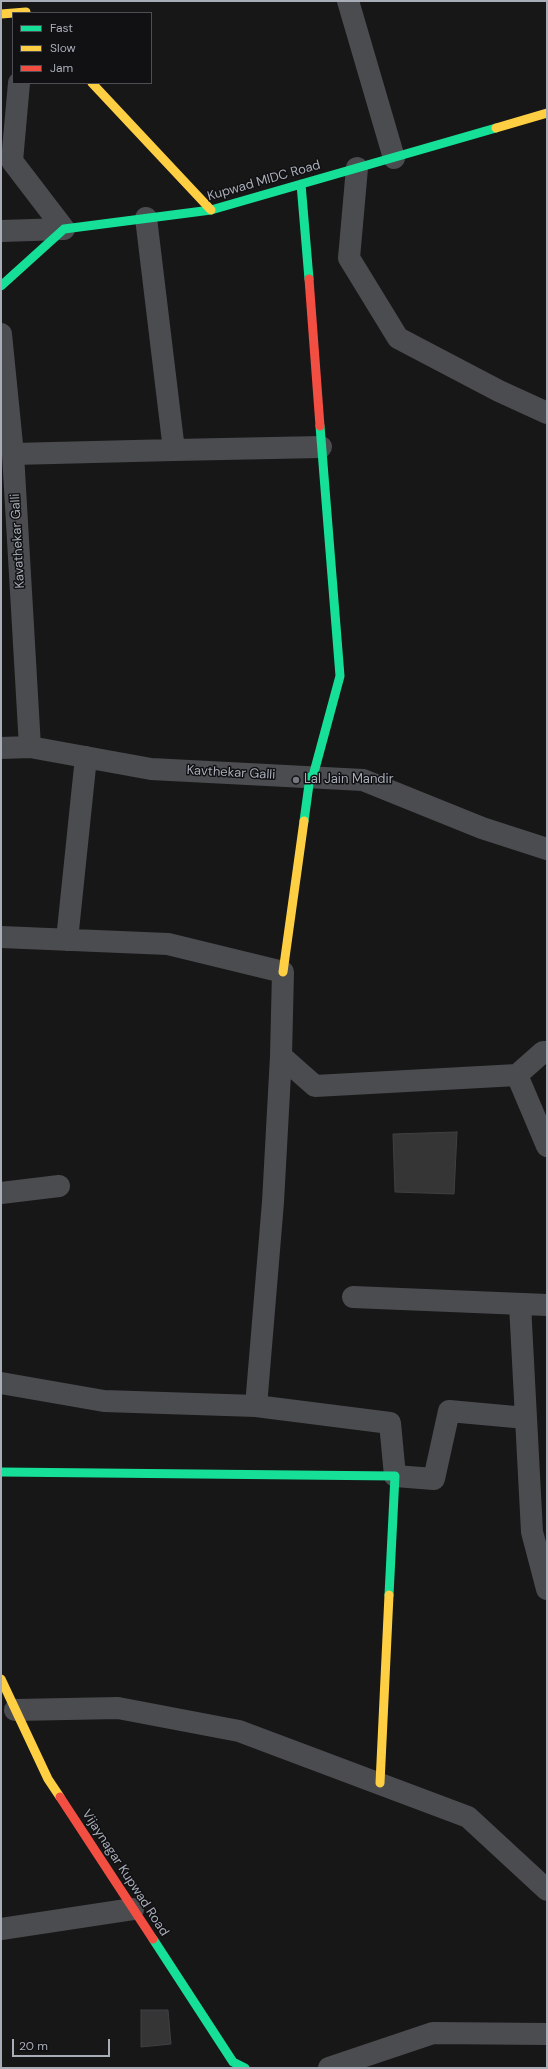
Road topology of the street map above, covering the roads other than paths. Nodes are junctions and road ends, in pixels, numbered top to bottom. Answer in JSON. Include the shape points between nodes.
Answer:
{"nodes":[{"id":1,"x":348,"y":1,"type":"edge"},
{"id":2,"x":24,"y":10,"type":"edge"},
{"id":3,"x":12,"y":12,"type":"edge"},
{"id":4,"x":12,"y":12,"type":"edge"},
{"id":5,"x":1,"y":14,"type":"edge"},
{"id":6,"x":19,"y":84,"type":"edge"},
{"id":7,"x":93,"y":84,"type":"edge"},
{"id":8,"x":547,"y":113,"type":"edge"},
{"id":9,"x":394,"y":158,"type":"junction"},
{"id":10,"x":357,"y":168,"type":"junction"},
{"id":11,"x":301,"y":184,"type":"junction"},
{"id":12,"x":211,"y":210,"type":"junction"},
{"id":13,"x":146,"y":218,"type":"junction"},
{"id":14,"x":64,"y":229,"type":"junction"},
{"id":15,"x":1,"y":231,"type":"edge"},
{"id":16,"x":1,"y":286,"type":"edge"},
{"id":17,"x":1,"y":334,"type":"edge"},
{"id":18,"x":547,"y":413,"type":"edge"},
{"id":19,"x":321,"y":447,"type":"junction"},
{"id":20,"x":174,"y":450,"type":"junction"},
{"id":21,"x":13,"y":454,"type":"junction"},
{"id":22,"x":1,"y":748,"type":"edge"},
{"id":23,"x":30,"y":748,"type":"junction"},
{"id":24,"x":86,"y":757,"type":"junction"},
{"id":25,"x":310,"y":777,"type":"junction"},
{"id":26,"x":547,"y":849,"type":"edge"},
{"id":27,"x":1,"y":938,"type":"edge"},
{"id":28,"x":67,"y":940,"type":"junction"},
{"id":29,"x":283,"y":972,"type":"junction"},
{"id":30,"x":547,"y":1052,"type":"edge"},
{"id":31,"x":281,"y":1056,"type":"junction"},
{"id":32,"x":517,"y":1075,"type":"junction"},
{"id":33,"x":547,"y":1146,"type":"edge"},
{"id":34,"x":59,"y":1186,"type":"dead end"},
{"id":35,"x":1,"y":1193,"type":"edge"},
{"id":36,"x":353,"y":1297,"type":"dead end"},
{"id":37,"x":520,"y":1304,"type":"junction"},
{"id":38,"x":547,"y":1305,"type":"edge"},
{"id":39,"x":1,"y":1384,"type":"edge"},
{"id":40,"x":256,"y":1406,"type":"junction"},
{"id":41,"x":526,"y":1418,"type":"junction"},
{"id":42,"x":1,"y":1472,"type":"edge"},
{"id":43,"x":395,"y":1476,"type":"junction"},
{"id":44,"x":547,"y":1589,"type":"edge"},
{"id":45,"x":1,"y":1679,"type":"edge"},
{"id":46,"x":15,"y":1710,"type":"junction"},
{"id":47,"x":380,"y":1783,"type":"junction"},
{"id":48,"x":547,"y":1890,"type":"edge"},
{"id":49,"x":133,"y":1909,"type":"junction"},
{"id":50,"x":1,"y":1929,"type":"edge"},
{"id":51,"x":547,"y":2034,"type":"edge"},
{"id":52,"x":245,"y":2068,"type":"edge"},
{"id":53,"x":329,"y":2068,"type":"edge"}],
"edges":[{"from":1,"to":9,"type":"street"},
{"from":2,"to":4,"type":"street"},
{"from":3,"to":5,"type":"street"},
{"from":6,"to":14,"type":"street","via":[[12,162]]},
{"from":7,"to":12,"type":"street"},
{"from":8,"to":9,"type":"street","name":"Kupwad MIDC Road"},
{"from":9,"to":10,"type":"street","name":"Kupwad MIDC Road"},
{"from":10,"to":11,"type":"street","name":"Kupwad MIDC Road"},
{"from":10,"to":18,"type":"street","via":[[349,258],[398,338]]},
{"from":11,"to":12,"type":"street","name":"Kupwad MIDC Road"},
{"from":11,"to":19,"type":"street"},
{"from":12,"to":13,"type":"street","name":"Kupwad MIDC Road"},
{"from":13,"to":14,"type":"street","name":"Kupwad MIDC Road"},
{"from":13,"to":20,"type":"street"},
{"from":14,"to":15,"type":"street"},
{"from":14,"to":16,"type":"street"},
{"from":17,"to":21,"type":"street","name":"Kavathekar Galli"},
{"from":19,"to":20,"type":"street"},
{"from":19,"to":25,"type":"street","via":[[340,676],[313,776]]},
{"from":20,"to":21,"type":"street"},
{"from":21,"to":23,"type":"street","name":"Kavathekar Galli"},
{"from":22,"to":23,"type":"street","name":"Kavthekar Galli"},
{"from":23,"to":24,"type":"street","name":"Kavthekar Galli"},
{"from":24,"to":25,"type":"street","name":"Kavthekar Galli","via":[[151,769]]},
{"from":24,"to":28,"type":"street"},
{"from":25,"to":26,"type":"street","name":"Kavthekar Galli","via":[[363,780],[482,828]]},
{"from":25,"to":29,"type":"street"},
{"from":27,"to":28,"type":"street"},
{"from":28,"to":29,"type":"street","via":[[168,944]]},
{"from":29,"to":31,"type":"street"},
{"from":30,"to":32,"type":"street","via":[[543,1052]]},
{"from":31,"to":32,"type":"street","via":[[315,1086]]},
{"from":31,"to":40,"type":"street","via":[[273,1202]]},
{"from":32,"to":33,"type":"street"},
{"from":34,"to":35,"type":"street"},
{"from":36,"to":37,"type":"street"},
{"from":37,"to":38,"type":"street"},
{"from":37,"to":41,"type":"street"},
{"from":39,"to":40,"type":"street","via":[[104,1401]]},
{"from":40,"to":43,"type":"street","via":[[390,1423]]},
{"from":41,"to":43,"type":"street","via":[[449,1411],[434,1479]]},
{"from":41,"to":44,"type":"street","via":[[532,1532]]},
{"from":42,"to":43,"type":"street"},
{"from":43,"to":47,"type":"street"},
{"from":45,"to":46,"type":"street","name":"Vijaynagar Kupwad Road"},
{"from":46,"to":47,"type":"street","via":[[118,1708],[239,1730]]},
{"from":46,"to":49,"type":"street","name":"Vijaynagar Kupwad Road","via":[[48,1779]]},
{"from":47,"to":48,"type":"street","via":[[468,1817]]},
{"from":49,"to":50,"type":"street"},
{"from":49,"to":52,"type":"street","name":"Vijaynagar Kupwad Road","via":[[233,2062]]},
{"from":51,"to":53,"type":"street","via":[[433,2032]]}]}
